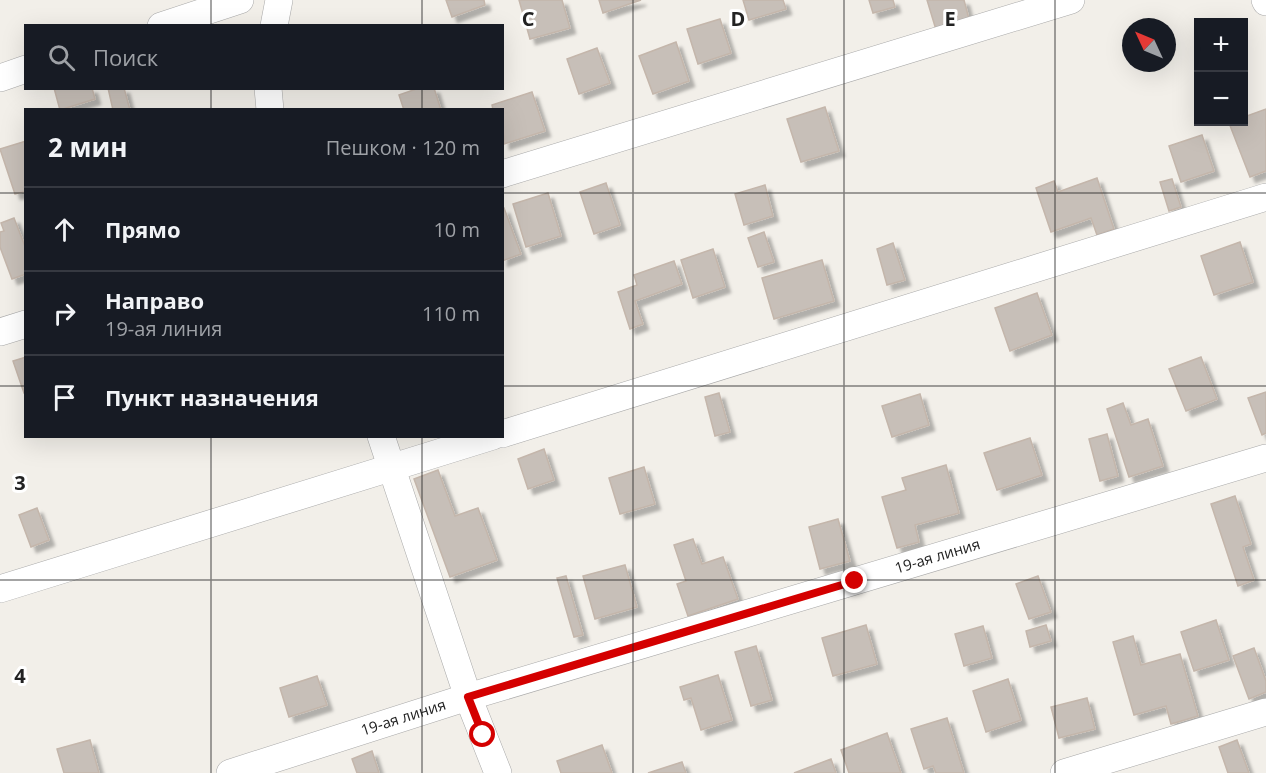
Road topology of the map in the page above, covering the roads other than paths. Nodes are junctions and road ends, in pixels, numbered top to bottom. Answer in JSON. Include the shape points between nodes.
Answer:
{"nodes":[{"id":1,"x":240,"y":0,"type":"edge"},
{"id":2,"x":279,"y":0,"type":"edge"},
{"id":3,"x":1071,"y":0,"type":"edge"},
{"id":4,"x":167,"y":24,"type":"edge"},
{"id":5,"x":274,"y":24,"type":"edge"},
{"id":6,"x":24,"y":70,"type":"edge"},
{"id":7,"x":0,"y":78,"type":"edge"},
{"id":8,"x":268,"y":90,"type":"edge"},
{"id":9,"x":270,"y":108,"type":"edge"},
{"id":10,"x":504,"y":173,"type":"edge"},
{"id":11,"x":1266,"y":197,"type":"edge"},
{"id":12,"x":24,"y":325,"type":"edge"},
{"id":13,"x":0,"y":332,"type":"edge"},
{"id":14,"x":504,"y":433,"type":"edge"},
{"id":15,"x":382,"y":438,"type":"edge"},
{"id":16,"x":487,"y":438,"type":"edge"},
{"id":17,"x":1266,"y":458,"type":"edge"},
{"id":18,"x":392,"y":468,"type":"junction"},
{"id":19,"x":0,"y":589,"type":"edge"},
{"id":20,"x":468,"y":697,"type":"junction"},
{"id":21,"x":1266,"y":712,"type":"edge"},
{"id":22,"x":230,"y":773,"type":"edge"},
{"id":23,"x":498,"y":773,"type":"edge"},
{"id":24,"x":1065,"y":773,"type":"edge"}],
"edges":[{"from":1,"to":4,"type":"street"},
{"from":2,"to":5,"type":"street"},
{"from":3,"to":10,"type":"street"},
{"from":6,"to":7,"type":"street"},
{"from":8,"to":9,"type":"street"},
{"from":11,"to":14,"type":"street"},
{"from":12,"to":13,"type":"street"},
{"from":15,"to":18,"type":"street"},
{"from":16,"to":18,"type":"street"},
{"from":17,"to":20,"type":"street","name":"19-ая линия"},
{"from":18,"to":19,"type":"street"},
{"from":18,"to":20,"type":"street"},
{"from":20,"to":22,"type":"street","name":"19-ая линия"},
{"from":20,"to":23,"type":"street"},
{"from":21,"to":24,"type":"street"}]}
